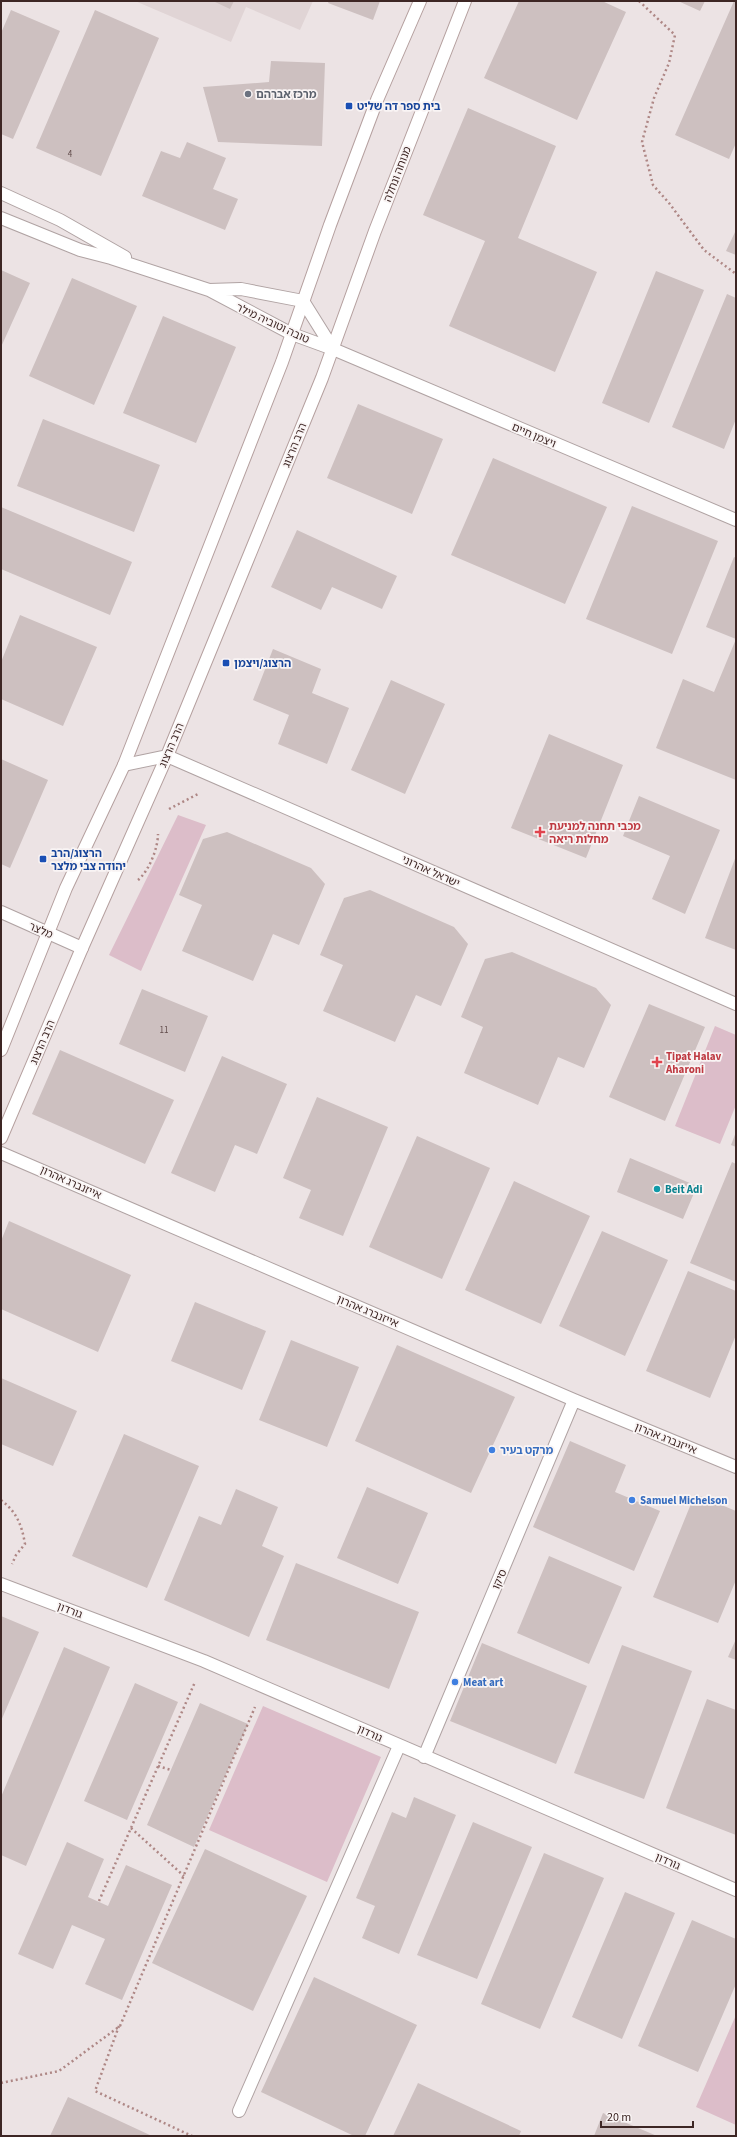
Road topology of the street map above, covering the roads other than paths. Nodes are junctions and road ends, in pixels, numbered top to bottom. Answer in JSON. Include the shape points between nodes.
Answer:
{"nodes":[{"id":1,"x":420,"y":1,"type":"edge"},
{"id":2,"x":465,"y":1,"type":"edge"},
{"id":3,"x":1,"y":194,"type":"edge"},
{"id":4,"x":1,"y":218,"type":"edge"},
{"id":5,"x":152,"y":272,"type":"junction"},
{"id":6,"x":209,"y":290,"type":"junction"},
{"id":7,"x":303,"y":301,"type":"junction"},
{"id":8,"x":292,"y":334,"type":"junction"},
{"id":9,"x":333,"y":349,"type":"junction"},
{"id":10,"x":736,"y":520,"type":"edge"},
{"id":11,"x":167,"y":756,"type":"junction"},
{"id":12,"x":124,"y":765,"type":"junction"},
{"id":13,"x":1,"y":912,"type":"edge"},
{"id":14,"x":48,"y":932,"type":"junction"},
{"id":15,"x":82,"y":948,"type":"junction"},
{"id":16,"x":736,"y":1004,"type":"edge"},
{"id":17,"x":1,"y":1050,"type":"edge"},
{"id":18,"x":1,"y":1138,"type":"edge"},
{"id":19,"x":1,"y":1153,"type":"edge"},
{"id":20,"x":574,"y":1400,"type":"junction"},
{"id":21,"x":736,"y":1467,"type":"edge"},
{"id":22,"x":2,"y":1584,"type":"edge"},
{"id":23,"x":399,"y":1746,"type":"junction"},
{"id":24,"x":424,"y":1757,"type":"junction"},
{"id":25,"x":736,"y":1890,"type":"edge"},
{"id":26,"x":239,"y":2111,"type":"dead end"}],
"edges":[{"from":1,"to":7,"type":"street","via":[[377,100]]},
{"from":2,"to":9,"type":"street","name":"מנוחה ונחלה","via":[[375,231]]},
{"from":3,"to":5,"type":"street","name":"טובה וטוביה מילר","via":[[60,220]]},
{"from":4,"to":5,"type":"street","name":"טובה וטוביה מילר","via":[[80,250]]},
{"from":5,"to":6,"type":"street","name":"טובה וטוביה מילר"},
{"from":6,"to":7,"type":"street","name":"טובה וטוביה מילר","via":[[241,289]]},
{"from":6,"to":8,"type":"street","name":"טובה וטוביה מילר"},
{"from":7,"to":8,"type":"street"},
{"from":7,"to":9,"type":"street","name":"טובה וטוביה מילר"},
{"from":8,"to":9,"type":"street","name":"טובה וטוביה מילר"},
{"from":8,"to":12,"type":"street"},
{"from":9,"to":10,"type":"street","name":"ויצמן חיים"},
{"from":9,"to":11,"type":"street","name":"הרב הרצוג"},
{"from":11,"to":12,"type":"street"},
{"from":11,"to":15,"type":"street","name":"הרב הרצוג"},
{"from":11,"to":16,"type":"street","name":"ישראל אהרוני"},
{"from":12,"to":14,"type":"street"},
{"from":13,"to":14,"type":"street","name":"מלצר"},
{"from":14,"to":15,"type":"street","name":"מלצר"},
{"from":14,"to":17,"type":"street"},
{"from":15,"to":18,"type":"street","name":"הרב הרצוג"},
{"from":19,"to":20,"type":"street","name":"אייזנברג אהרון"},
{"from":20,"to":21,"type":"street","name":"אייזנברג אהרון"},
{"from":20,"to":24,"type":"street","name":"סיקו"},
{"from":22,"to":23,"type":"street","name":"גורדון","via":[[204,1661]]},
{"from":23,"to":24,"type":"street","name":"גורדון"},
{"from":23,"to":26,"type":"street"},
{"from":24,"to":25,"type":"street","name":"גורדון"}]}
